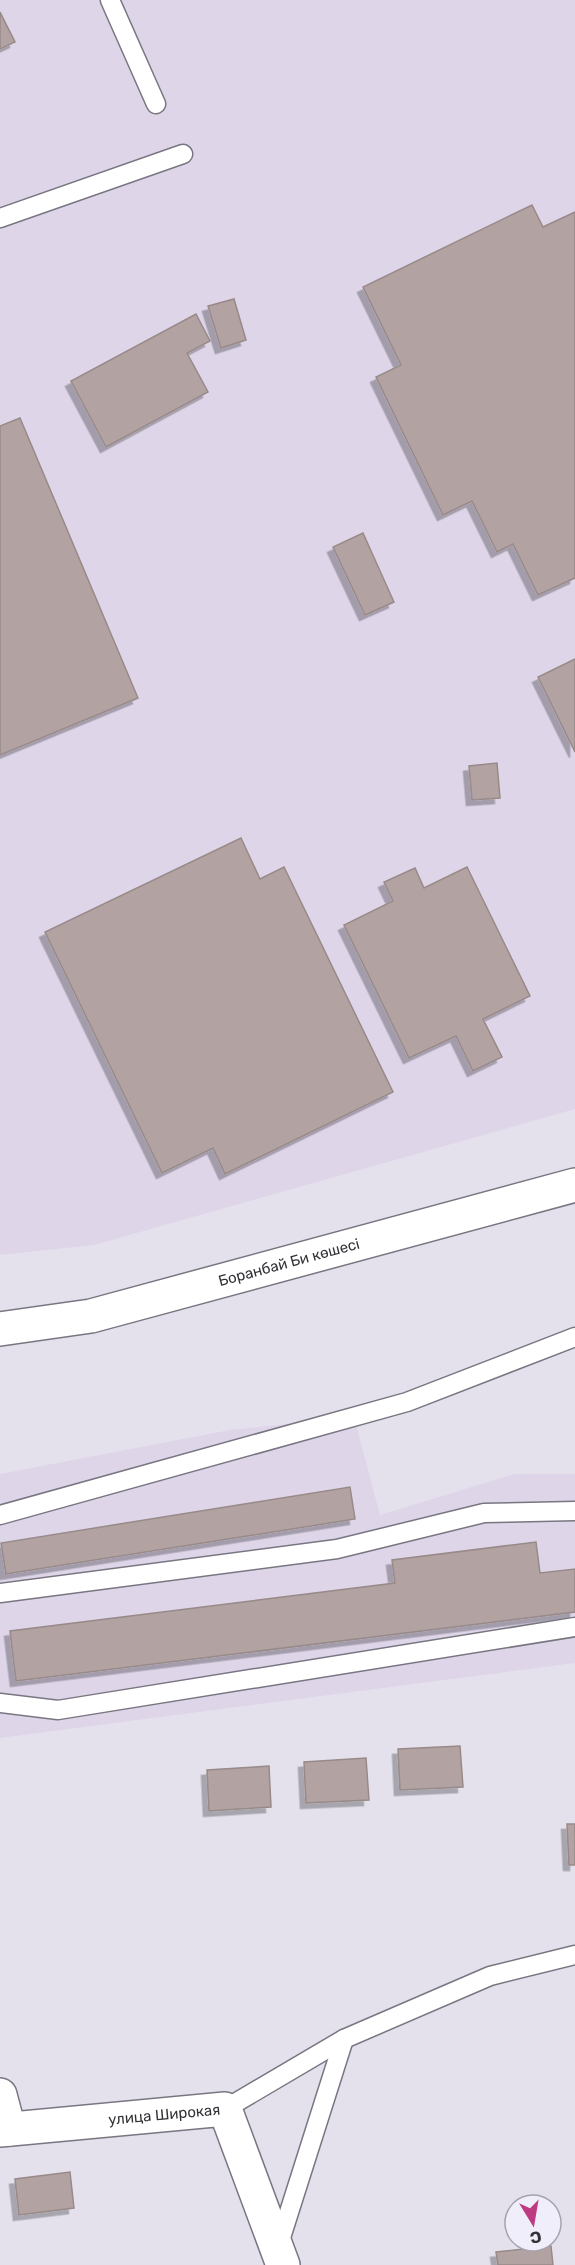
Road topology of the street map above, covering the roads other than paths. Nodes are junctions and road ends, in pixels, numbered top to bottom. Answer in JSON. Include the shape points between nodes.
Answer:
{"nodes":[{"id":1,"x":110,"y":0,"type":"edge"},
{"id":2,"x":156,"y":104,"type":"dead end"},
{"id":3,"x":183,"y":154,"type":"dead end"},
{"id":4,"x":0,"y":218,"type":"edge"},
{"id":5,"x":575,"y":1185,"type":"edge"},
{"id":6,"x":0,"y":1329,"type":"edge"},
{"id":7,"x":575,"y":1337,"type":"edge"},
{"id":8,"x":575,"y":1511,"type":"edge"},
{"id":9,"x":0,"y":1515,"type":"edge"},
{"id":10,"x":0,"y":1593,"type":"edge"},
{"id":11,"x":575,"y":1627,"type":"edge"},
{"id":12,"x":0,"y":1703,"type":"edge"},
{"id":13,"x":575,"y":1955,"type":"edge"},
{"id":14,"x":344,"y":2039,"type":"junction"},
{"id":15,"x":0,"y":2095,"type":"edge"},
{"id":16,"x":225,"y":2109,"type":"junction"},
{"id":17,"x":4,"y":2129,"type":"edge"},
{"id":18,"x":280,"y":2257,"type":"edge"}],
"edges":[{"from":1,"to":2,"type":"lane"},
{"from":3,"to":4,"type":"lane"},
{"from":5,"to":6,"type":"main road","name":"Боранбай Би көшесі","via":[[91,1316]]},
{"from":7,"to":9,"type":"lane","via":[[407,1401]]},
{"from":8,"to":10,"type":"lane","via":[[484,1514],[337,1549]]},
{"from":11,"to":12,"type":"lane","via":[[58,1710]]},
{"from":13,"to":14,"type":"lane","via":[[490,1976]]},
{"from":14,"to":16,"type":"lane"},
{"from":14,"to":18,"type":"lane"},
{"from":15,"to":17,"type":"main road","name":"улица Широкая"},
{"from":16,"to":17,"type":"main road","name":"улица Широкая"},
{"from":16,"to":18,"type":"main road","name":"улица Широкая"}]}
